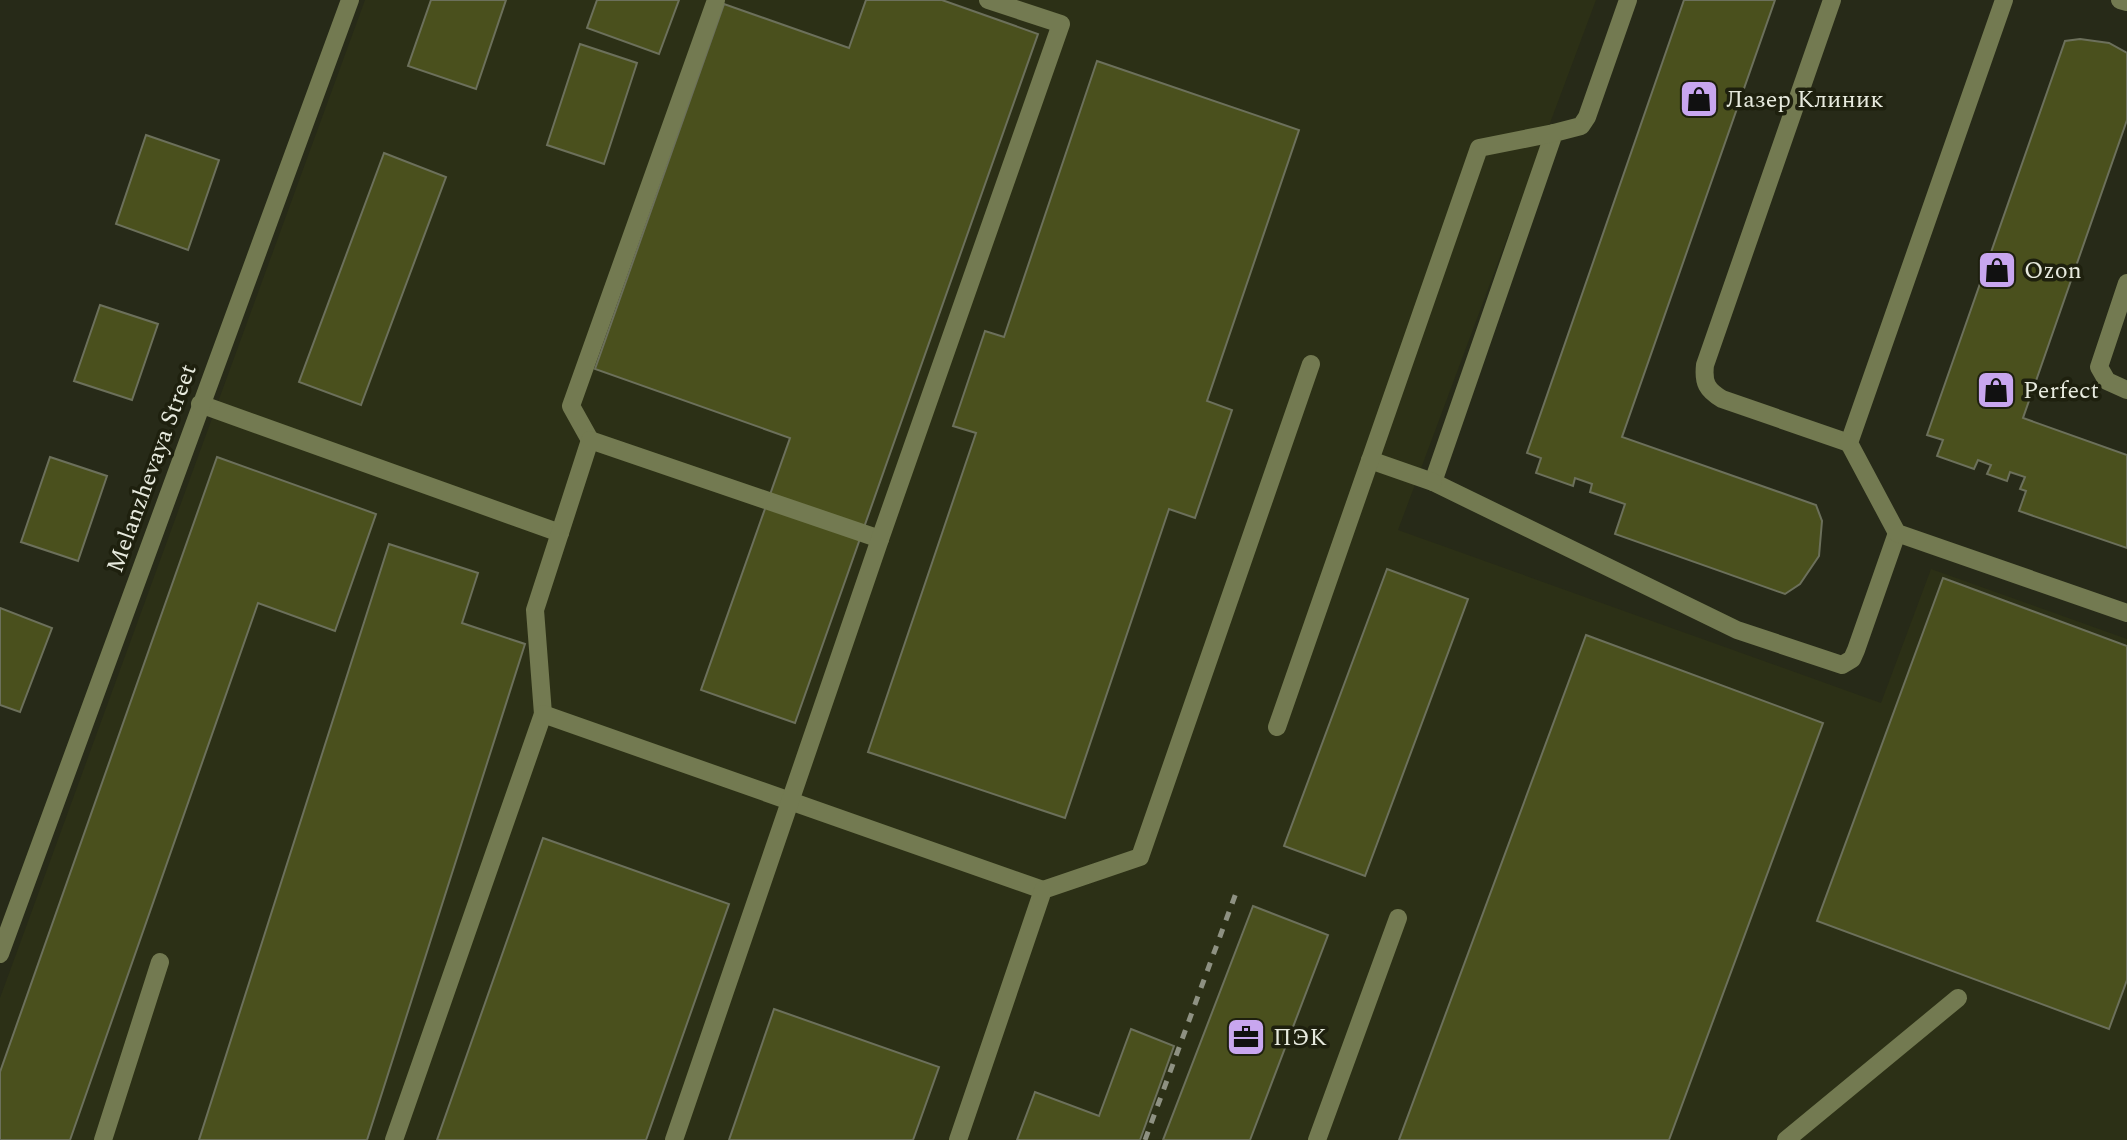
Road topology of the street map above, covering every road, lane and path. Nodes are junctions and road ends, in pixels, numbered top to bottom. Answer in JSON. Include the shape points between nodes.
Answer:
{"nodes":[{"id":1,"x":350,"y":0,"type":"edge"},
{"id":2,"x":716,"y":0,"type":"edge"},
{"id":3,"x":988,"y":0,"type":"edge"},
{"id":4,"x":1628,"y":0,"type":"edge"},
{"id":5,"x":1832,"y":0,"type":"edge"},
{"id":6,"x":2004,"y":0,"type":"edge"},
{"id":7,"x":2120,"y":0,"type":"edge"},
{"id":8,"x":2127,"y":2,"type":"edge"},
{"id":9,"x":1554,"y":133,"type":"junction"},
{"id":10,"x":2127,"y":283,"type":"edge"},
{"id":11,"x":1311,"y":363,"type":"dead end"},
{"id":12,"x":2127,"y":390,"type":"edge"},
{"id":13,"x":200,"y":404,"type":"junction"},
{"id":14,"x":590,"y":440,"type":"junction"},
{"id":15,"x":1849,"y":443,"type":"junction"},
{"id":16,"x":1370,"y":460,"type":"junction"},
{"id":17,"x":1433,"y":482,"type":"junction"},
{"id":18,"x":560,"y":533,"type":"junction"},
{"id":19,"x":1897,"y":533,"type":"junction"},
{"id":20,"x":880,"y":539,"type":"junction"},
{"id":21,"x":2127,"y":614,"type":"edge"},
{"id":22,"x":542,"y":714,"type":"junction"},
{"id":23,"x":1277,"y":727,"type":"dead end"},
{"id":24,"x":789,"y":802,"type":"junction"},
{"id":25,"x":1043,"y":890,"type":"junction"},
{"id":26,"x":1398,"y":918,"type":"dead end"},
{"id":27,"x":0,"y":954,"type":"edge"},
{"id":28,"x":160,"y":962,"type":"dead end"},
{"id":29,"x":1958,"y":999,"type":"dead end"},
{"id":30,"x":103,"y":1140,"type":"edge"},
{"id":31,"x":394,"y":1140,"type":"edge"},
{"id":32,"x":674,"y":1140,"type":"edge"},
{"id":33,"x":958,"y":1140,"type":"edge"},
{"id":34,"x":1317,"y":1140,"type":"edge"},
{"id":35,"x":1786,"y":1140,"type":"edge"}],
"edges":[{"from":1,"to":13,"type":"street","name":"Melanzhevaya Street"},
{"from":2,"to":14,"type":"street","via":[[571,406]]},
{"from":3,"to":20,"type":"street","via":[[1062,24]]},
{"from":4,"to":9,"type":"street","via":[[1587,117],[1581,126]]},
{"from":5,"to":15,"type":"street","via":[[1703,379],[1710,392],[1722,399]]},
{"from":6,"to":15,"type":"street"},
{"from":7,"to":8,"type":"street"},
{"from":9,"to":16,"type":"street","via":[[1479,148]]},
{"from":9,"to":17,"type":"street"},
{"from":10,"to":12,"type":"street","via":[[2099,367],[2107,382]]},
{"from":11,"to":25,"type":"street","via":[[1140,857]]},
{"from":13,"to":18,"type":"street"},
{"from":13,"to":27,"type":"street","name":"Melanzhevaya Street"},
{"from":14,"to":18,"type":"street"},
{"from":14,"to":20,"type":"street"},
{"from":15,"to":19,"type":"street"},
{"from":16,"to":17,"type":"street"},
{"from":16,"to":23,"type":"street"},
{"from":17,"to":19,"type":"street","via":[[1737,630],[1842,665],[1856,650]]},
{"from":18,"to":22,"type":"street","via":[[535,610]]},
{"from":19,"to":21,"type":"street"},
{"from":20,"to":24,"type":"street"},
{"from":22,"to":24,"type":"street"},
{"from":22,"to":31,"type":"street"},
{"from":24,"to":25,"type":"street"},
{"from":24,"to":32,"type":"street"},
{"from":25,"to":33,"type":"street"},
{"from":26,"to":34,"type":"street"},
{"from":28,"to":30,"type":"street"},
{"from":29,"to":35,"type":"street"}]}
